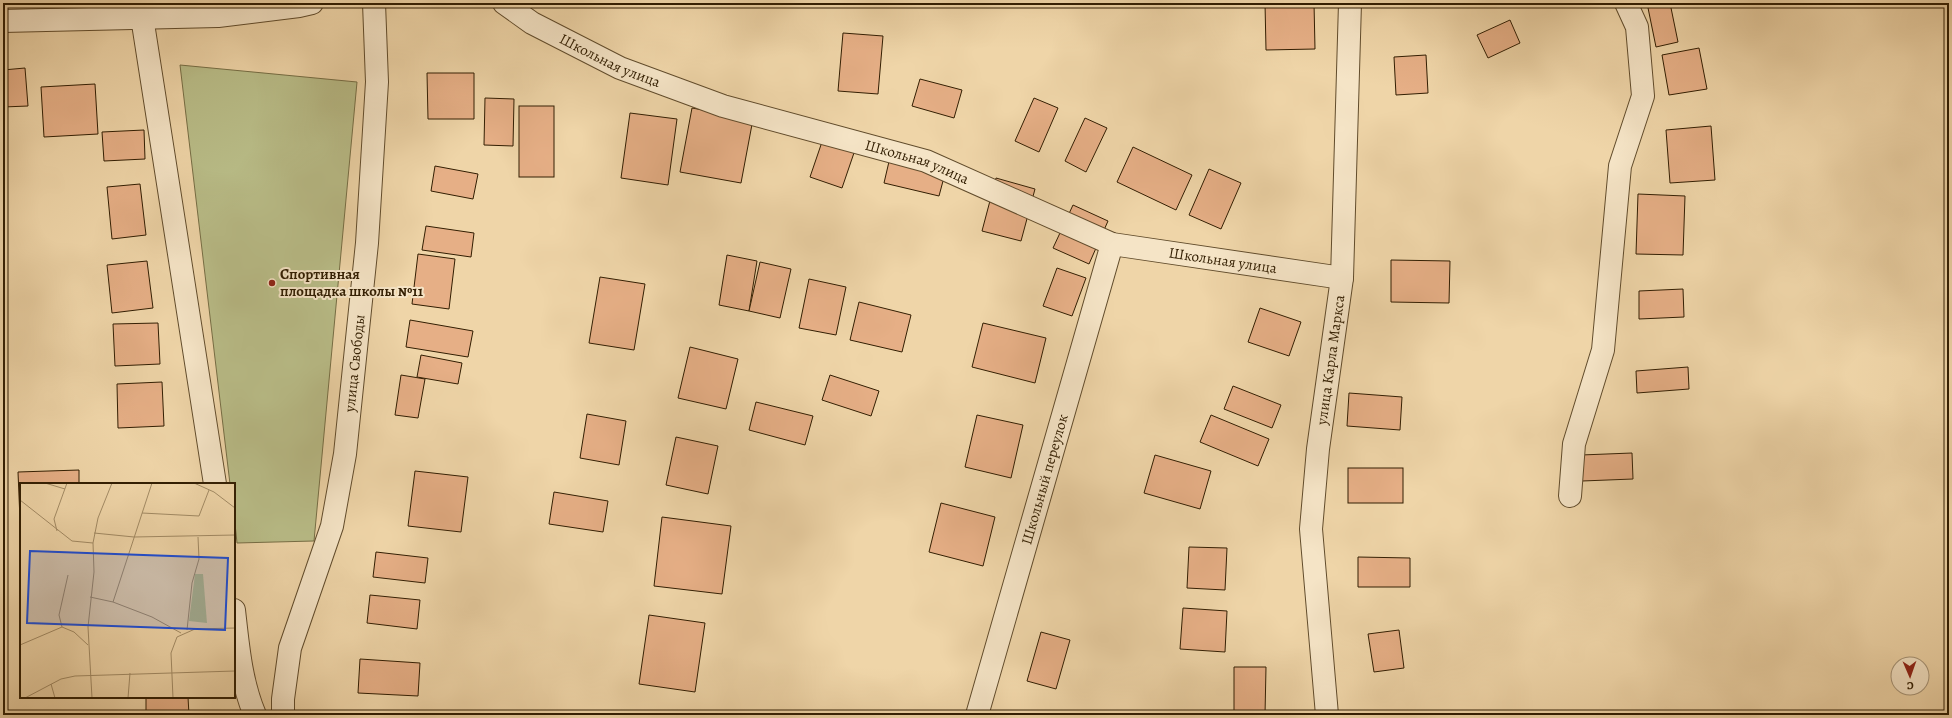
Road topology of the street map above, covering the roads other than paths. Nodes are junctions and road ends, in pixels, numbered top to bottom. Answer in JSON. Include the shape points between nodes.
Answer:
{"nodes":[{"id":1,"x":312,"y":3,"type":"edge"},
{"id":2,"x":374,"y":3,"type":"edge"},
{"id":3,"x":504,"y":3,"type":"edge"},
{"id":4,"x":1350,"y":3,"type":"edge"},
{"id":5,"x":1626,"y":3,"type":"edge"},
{"id":6,"x":142,"y":17,"type":"junction"},
{"id":7,"x":3,"y":21,"type":"edge"},
{"id":8,"x":1112,"y":244,"type":"junction"},
{"id":9,"x":1342,"y":278,"type":"junction"},
{"id":10,"x":216,"y":483,"type":"edge"},
{"id":11,"x":1570,"y":496,"type":"dead end"},
{"id":12,"x":235,"y":618,"type":"edge"},
{"id":13,"x":256,"y":715,"type":"edge"},
{"id":14,"x":283,"y":715,"type":"edge"},
{"id":15,"x":977,"y":715,"type":"edge"},
{"id":16,"x":1327,"y":715,"type":"edge"}],
"edges":[{"from":1,"to":6,"type":"street","via":[[218,16]]},
{"from":2,"to":14,"type":"street","name":"улица Свободы","via":[[377,90],[366,243],[345,454],[332,526],[290,648],[282,699]]},
{"from":3,"to":8,"type":"street","name":"Школьная улица","via":[[532,23],[620,68],[723,106],[926,161]]},
{"from":4,"to":9,"type":"street","name":"улица Карла Маркса"},
{"from":5,"to":11,"type":"street","via":[[1637,27],[1643,96],[1620,166],[1603,350],[1574,444]]},
{"from":6,"to":7,"type":"street"},
{"from":6,"to":10,"type":"street"},
{"from":8,"to":9,"type":"street","name":"Школьная улица"},
{"from":8,"to":15,"type":"street","name":"Школьный переулок"},
{"from":9,"to":16,"type":"street","name":"улица Карла Маркса","via":[[1318,449],[1311,529]]},
{"from":12,"to":13,"type":"street","via":[[241,666]]}]}
